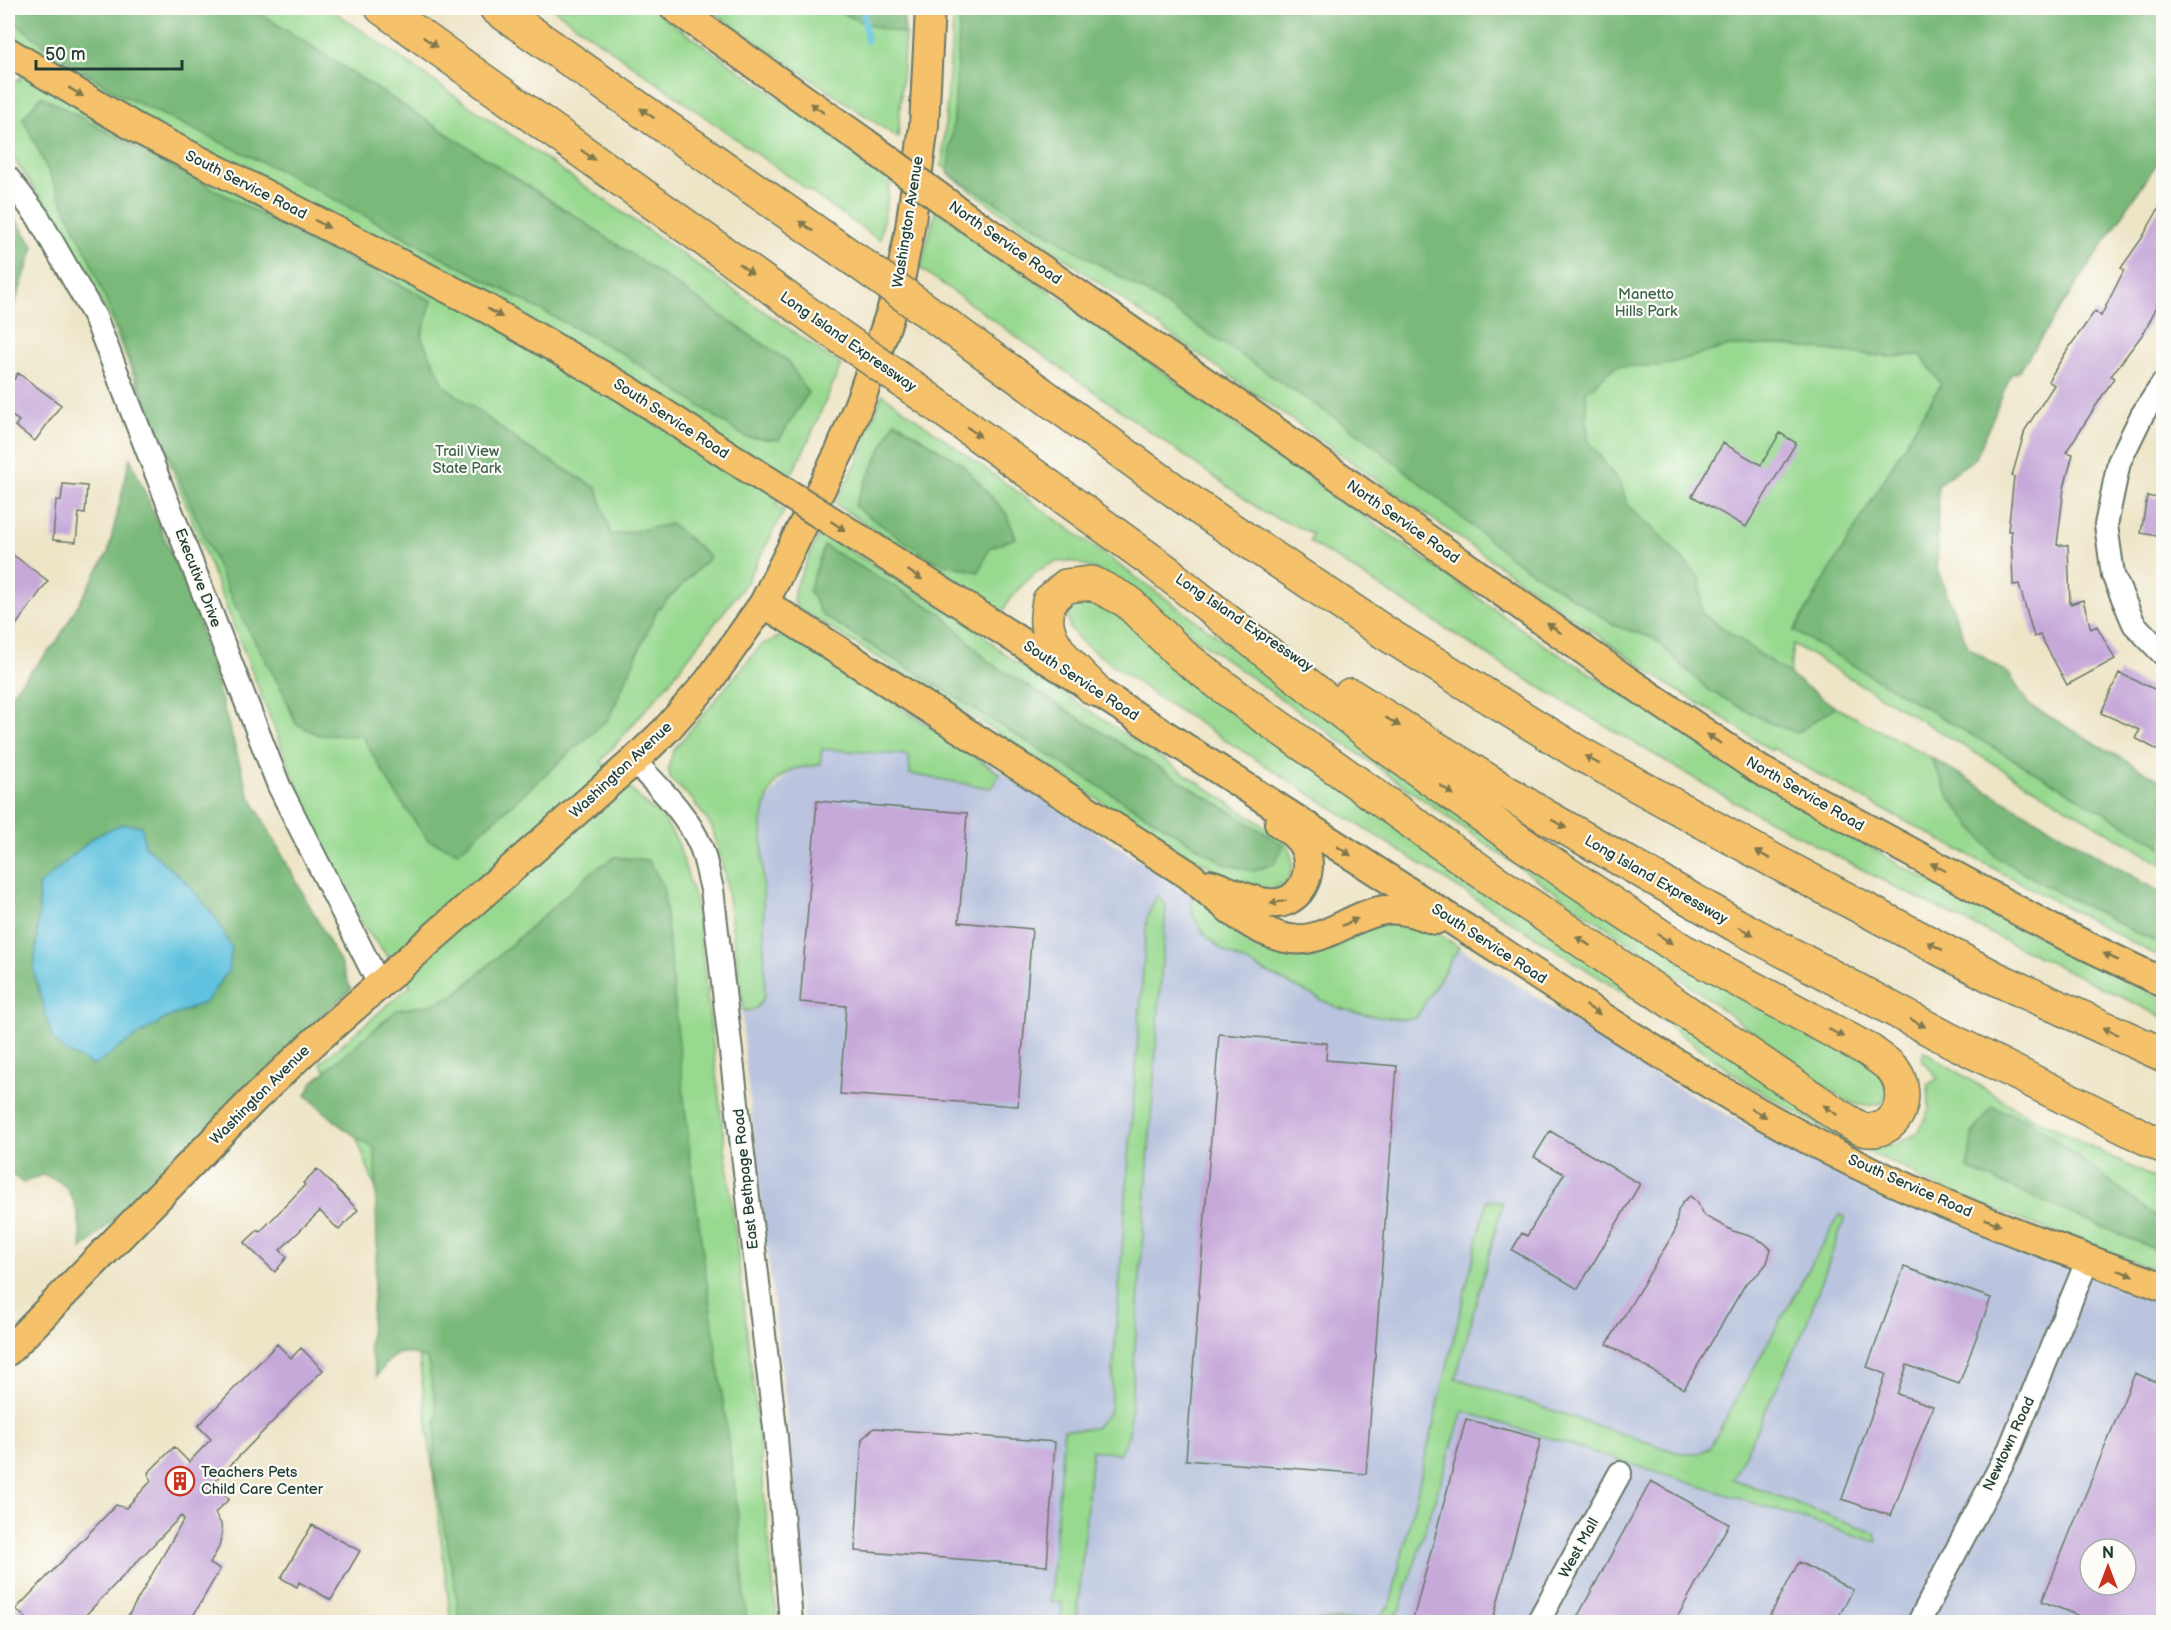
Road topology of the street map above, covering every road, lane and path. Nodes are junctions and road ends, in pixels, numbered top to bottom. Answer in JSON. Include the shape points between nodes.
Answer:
{"nodes":[{"id":1,"x":382,"y":8,"type":"edge"},
{"id":2,"x":496,"y":8,"type":"edge"},
{"id":3,"x":675,"y":8,"type":"edge"},
{"id":4,"x":930,"y":8,"type":"edge"},
{"id":5,"x":8,"y":52,"type":"edge"},
{"id":6,"x":8,"y":178,"type":"edge"},
{"id":7,"x":2163,"y":382,"type":"edge"},
{"id":8,"x":1152,"y":561,"type":"junction"},
{"id":9,"x":764,"y":603,"type":"junction"},
{"id":10,"x":2163,"y":655,"type":"edge"},
{"id":11,"x":1094,"y":689,"type":"junction"},
{"id":12,"x":1168,"y":738,"type":"junction"},
{"id":13,"x":634,"y":761,"type":"junction"},
{"id":14,"x":1189,"y":875,"type":"junction"},
{"id":15,"x":1473,"y":934,"type":"junction"},
{"id":16,"x":2163,"y":982,"type":"edge"},
{"id":17,"x":379,"y":984,"type":"junction"},
{"id":18,"x":1950,"y":1041,"type":"junction"},
{"id":19,"x":2163,"y":1055,"type":"edge"},
{"id":20,"x":2163,"y":1147,"type":"edge"},
{"id":21,"x":2163,"y":1165,"type":"edge"},
{"id":22,"x":2088,"y":1259,"type":"junction"},
{"id":23,"x":2163,"y":1287,"type":"edge"},
{"id":24,"x":8,"y":1351,"type":"edge"},
{"id":25,"x":1620,"y":1473,"type":"dead end"},
{"id":26,"x":791,"y":1623,"type":"edge"},
{"id":27,"x":1538,"y":1623,"type":"edge"},
{"id":28,"x":1919,"y":1623,"type":"edge"}],
"edges":[{"from":1,"to":8,"type":"highway","name":"Long Island Expressway","one_way":true,"bridge":true},
{"from":19,"to":2,"type":"highway","one_way":true,"bridge":true,"via":[[1997,979],[1787,868],[1579,753],[1387,634],[1206,513]]},
{"from":16,"to":3,"type":"main road","name":"North Service Road","one_way":true,"bridge":true,"via":[[2052,929],[1760,770],[966,217]]},
{"from":4,"to":9,"type":"main road","name":"Washington Avenue","via":[[924,126],[898,291],[840,451]]},
{"from":5,"to":11,"type":"main road","name":"South Service Road","one_way":true,"bridge":true,"via":[[136,128],[486,308],[626,389]]},
{"from":6,"to":17,"type":"street","name":"Executive Drive","via":[[38,217],[95,317],[279,786]]},
{"from":7,"to":10,"type":"street","via":[[2119,462],[2106,525],[2114,574],[2134,624]]},
{"from":8,"to":11,"type":"highway","one_way":true,"via":[[1382,744],[1527,847],[1680,949],[1870,1051],[1895,1070],[1903,1091],[1901,1110],[1886,1126],[1868,1131],[1839,1116],[1496,882],[1245,703],[1182,655],[1127,601],[1092,583],[1066,586],[1049,601],[1046,622],[1050,639]]},
{"from":8,"to":18,"type":"highway","name":"Long Island Expressway","one_way":true,"via":[[1360,701],[1545,816]]},
{"from":9,"to":13,"type":"main road","name":"Washington Avenue","via":[[708,682]]},
{"from":9,"to":14,"type":"main road"},
{"from":11,"to":12,"type":"main road","name":"South Service Road"},
{"from":12,"to":14,"type":"main road","one_way":true,"via":[[1298,837],[1308,862],[1304,886],[1297,896],[1284,902],[1269,903]]},
{"from":12,"to":15,"type":"main road","name":"South Service Road","one_way":true},
{"from":13,"to":17,"type":"main road","name":"Washington Avenue"},
{"from":13,"to":26,"type":"street","name":"East Bethpage Road","via":[[688,821],[702,849],[711,888],[776,1437]]},
{"from":14,"to":15,"type":"main road","one_way":true,"via":[[1245,920],[1287,939],[1313,938],[1372,913],[1396,909]]},
{"from":15,"to":22,"type":"main road","name":"South Service Road","one_way":true,"via":[[1684,1068],[1802,1136],[1899,1184]]},
{"from":17,"to":24,"type":"main road","name":"Washington Avenue","via":[[256,1097]]},
{"from":18,"to":20,"type":"highway","name":"Long Island Expressway"},
{"from":18,"to":21,"type":"highway"},
{"from":22,"to":23,"type":"main road","name":"South Service Road","one_way":true},
{"from":22,"to":28,"type":"street","name":"Newtown Road","via":[[2010,1448]]},
{"from":25,"to":27,"type":"street","name":"West Mall"}]}
